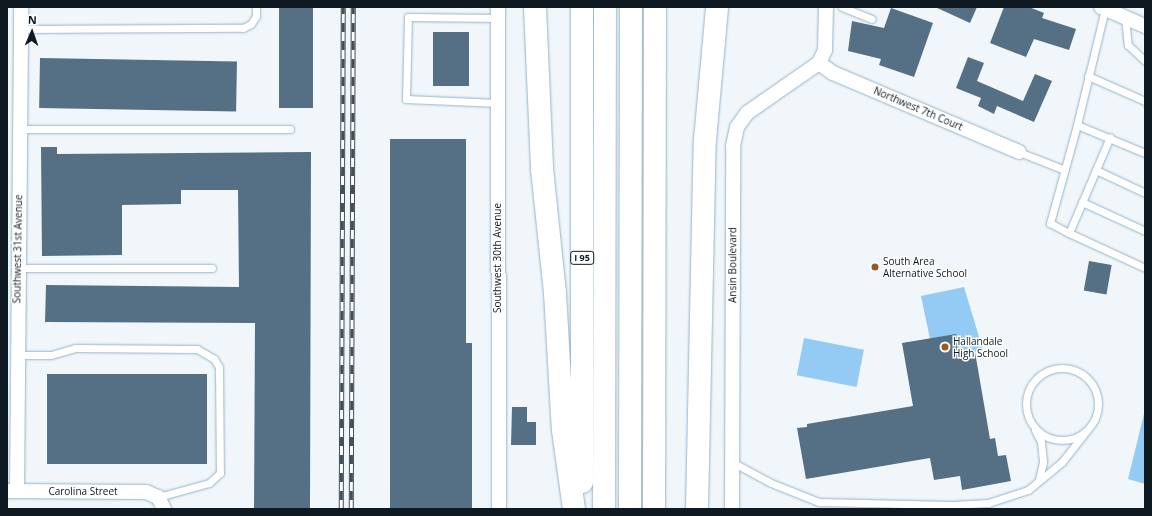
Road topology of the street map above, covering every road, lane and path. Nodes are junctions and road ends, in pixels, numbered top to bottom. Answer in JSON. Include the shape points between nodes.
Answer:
{"nodes":[{"id":1,"x":21,"y":7,"type":"edge"},
{"id":2,"x":256,"y":7,"type":"edge"},
{"id":3,"x":535,"y":7,"type":"edge"},
{"id":4,"x":582,"y":7,"type":"edge"},
{"id":5,"x":605,"y":7,"type":"edge"},
{"id":6,"x":631,"y":7,"type":"edge"},
{"id":7,"x":656,"y":7,"type":"edge"},
{"id":8,"x":717,"y":7,"type":"edge"},
{"id":9,"x":826,"y":7,"type":"edge"},
{"id":10,"x":842,"y":7,"type":"edge"},
{"id":11,"x":1103,"y":8,"type":"edge"},
{"id":12,"x":498,"y":12,"type":"edge"},
{"id":13,"x":1125,"y":18,"type":"junction"},
{"id":14,"x":872,"y":19,"type":"dead end"},
{"id":15,"x":1145,"y":26,"type":"edge"},
{"id":16,"x":21,"y":29,"type":"junction"},
{"id":17,"x":1145,"y":61,"type":"edge"},
{"id":18,"x":819,"y":63,"type":"junction"},
{"id":19,"x":1088,"y":76,"type":"junction"},
{"id":20,"x":1145,"y":101,"type":"edge"},
{"id":21,"x":498,"y":103,"type":"junction"},
{"id":22,"x":1077,"y":125,"type":"junction"},
{"id":23,"x":20,"y":129,"type":"junction"},
{"id":24,"x":290,"y":129,"type":"dead end"},
{"id":25,"x":1110,"y":137,"type":"junction"},
{"id":26,"x":1019,"y":152,"type":"joint"},
{"id":27,"x":1145,"y":153,"type":"edge"},
{"id":28,"x":1065,"y":170,"type":"junction"},
{"id":29,"x":1096,"y":170,"type":"junction"},
{"id":30,"x":1145,"y":194,"type":"edge"},
{"id":31,"x":1082,"y":202,"type":"junction"},
{"id":32,"x":1145,"y":231,"type":"edge"},
{"id":33,"x":1069,"y":234,"type":"junction"},
{"id":34,"x":18,"y":268,"type":"junction"},
{"id":35,"x":212,"y":268,"type":"dead end"},
{"id":36,"x":1145,"y":268,"type":"edge"},
{"id":37,"x":17,"y":355,"type":"junction"},
{"id":38,"x":1034,"y":426,"type":"junction"},
{"id":39,"x":1086,"y":430,"type":"junction"},
{"id":40,"x":732,"y":462,"type":"junction"},
{"id":41,"x":1039,"y":480,"type":"junction"},
{"id":42,"x":12,"y":491,"type":"edge"},
{"id":43,"x":161,"y":503,"type":"edge"},
{"id":44,"x":499,"y":509,"type":"edge"},
{"id":45,"x":574,"y":509,"type":"edge"},
{"id":46,"x":581,"y":509,"type":"edge"},
{"id":47,"x":604,"y":509,"type":"edge"},
{"id":48,"x":630,"y":509,"type":"edge"},
{"id":49,"x":654,"y":509,"type":"edge"},
{"id":50,"x":697,"y":509,"type":"edge"},
{"id":51,"x":732,"y":509,"type":"edge"}],
"edges":[{"from":1,"to":16,"type":"street","name":"Southwest 31st Avenue"},
{"from":2,"to":16,"type":"lane","via":[[256,16],[252,24],[243,28]]},
{"from":3,"to":45,"type":"highway","via":[[542,169],[555,293],[563,430]]},
{"from":4,"to":46,"type":"highway","number":"I 95"},
{"from":5,"to":47,"type":"highway"},
{"from":6,"to":48,"type":"highway"},
{"from":7,"to":49,"type":"highway"},
{"from":8,"to":50,"type":"highway","via":[[705,140]]},
{"from":9,"to":18,"type":"street","via":[[825,50]]},
{"from":10,"to":14,"type":"lane"},
{"from":11,"to":13,"type":"street"},
{"from":11,"to":19,"type":"lane"},
{"from":12,"to":21,"type":"street","name":"Southwest 30th Avenue"},
{"from":12,"to":21,"type":"lane","via":[[408,17],[406,99]]},
{"from":13,"to":15,"type":"street"},
{"from":13,"to":17,"type":"lane","via":[[1128,45]]},
{"from":16,"to":23,"type":"street","name":"Southwest 31st Avenue"},
{"from":18,"to":26,"type":"street","name":"Northwest 7th Court","via":[[833,73]]},
{"from":18,"to":40,"type":"street","name":"Ansin Boulevard","via":[[747,113],[737,127],[734,140]]},
{"from":19,"to":20,"type":"lane"},
{"from":19,"to":22,"type":"lane"},
{"from":21,"to":44,"type":"street","name":"Southwest 30th Avenue"},
{"from":22,"to":25,"type":"lane"},
{"from":22,"to":28,"type":"lane"},
{"from":23,"to":24,"type":"lane"},
{"from":23,"to":34,"type":"street","name":"Southwest 31st Avenue"},
{"from":25,"to":27,"type":"lane"},
{"from":25,"to":29,"type":"lane"},
{"from":26,"to":28,"type":"lane"},
{"from":28,"to":33,"type":"lane","via":[[1050,223]]},
{"from":29,"to":30,"type":"lane"},
{"from":29,"to":31,"type":"lane"},
{"from":31,"to":32,"type":"lane"},
{"from":31,"to":33,"type":"lane"},
{"from":33,"to":36,"type":"lane"},
{"from":34,"to":35,"type":"lane"},
{"from":34,"to":37,"type":"street","name":"Southwest 31st Avenue"},
{"from":37,"to":42,"type":"street","name":"Southwest 31st Avenue"},
{"from":37,"to":43,"type":"lane","via":[[51,355],[75,348],[197,349],[214,359],[219,367],[220,473],[209,483]]},
{"from":38,"to":39,"type":"lane","via":[[1053,439],[1065,440]]},
{"from":38,"to":39,"type":"lane","via":[[1026,404],[1033,382],[1041,374],[1064,368],[1086,377],[1098,397],[1096,415]]},
{"from":38,"to":41,"type":"lane","via":[[1041,442],[1043,462]]},
{"from":39,"to":41,"type":"lane","via":[[1062,462]]},
{"from":40,"to":41,"type":"lane","via":[[771,483],[819,502],[922,505],[988,503],[1028,490]]},
{"from":40,"to":51,"type":"street","name":"Ansin Boulevard"},
{"from":42,"to":43,"type":"street","name":"Carolina Street","via":[[146,492]]}]}
